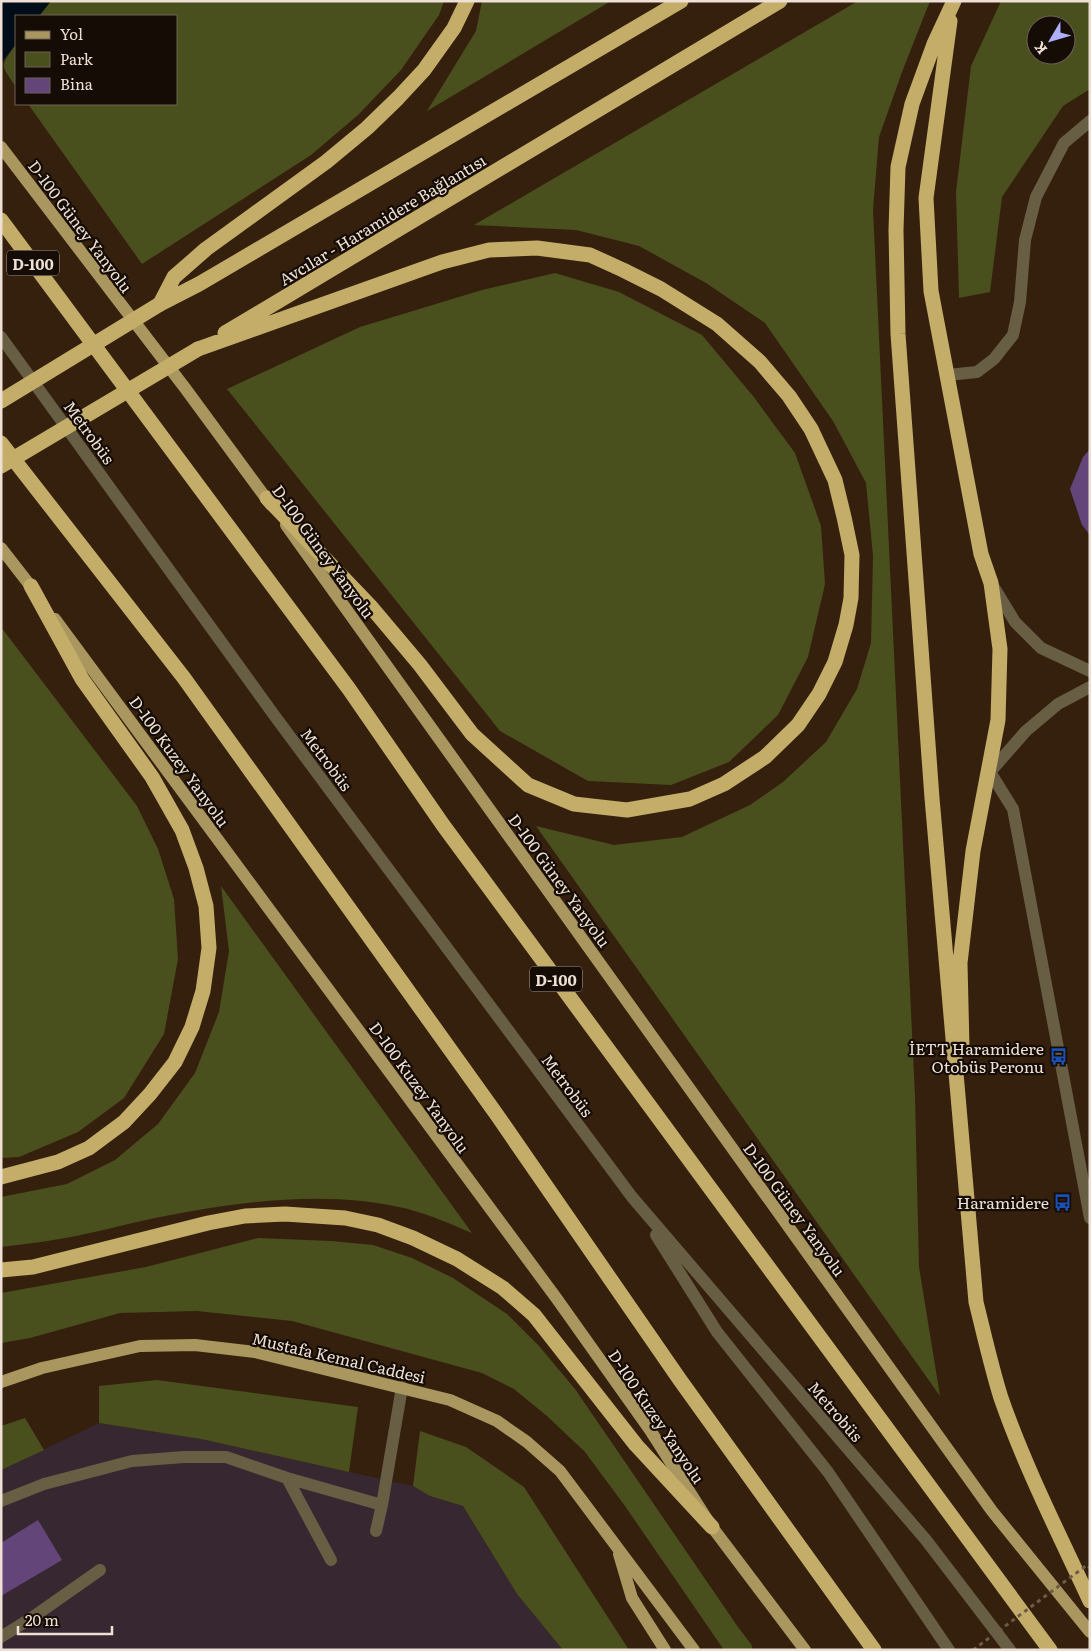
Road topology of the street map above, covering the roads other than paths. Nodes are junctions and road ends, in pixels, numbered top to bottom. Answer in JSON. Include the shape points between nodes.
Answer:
{"nodes":[{"id":1,"x":467,"y":1,"type":"edge"},
{"id":2,"x":681,"y":1,"type":"edge"},
{"id":3,"x":780,"y":1,"type":"edge"},
{"id":4,"x":953,"y":2,"type":"edge"},
{"id":5,"x":1090,"y":121,"type":"edge"},
{"id":6,"x":1,"y":148,"type":"edge"},
{"id":7,"x":1,"y":220,"type":"edge"},
{"id":8,"x":160,"y":304,"type":"junction"},
{"id":9,"x":1,"y":337,"type":"edge"},
{"id":10,"x":198,"y":349,"type":"junction"},
{"id":11,"x":948,"y":375,"type":"junction"},
{"id":12,"x":1,"y":401,"type":"edge"},
{"id":13,"x":1,"y":443,"type":"edge"},
{"id":14,"x":1,"y":466,"type":"edge"},
{"id":15,"x":267,"y":498,"type":"junction"},
{"id":16,"x":1,"y":548,"type":"edge"},
{"id":17,"x":991,"y":583,"type":"junction"},
{"id":18,"x":31,"y":586,"type":"junction"},
{"id":19,"x":1090,"y":671,"type":"edge"},
{"id":20,"x":1090,"y":687,"type":"edge"},
{"id":21,"x":990,"y":772,"type":"junction"},
{"id":22,"x":959,"y":1119,"type":"junction"},
{"id":23,"x":1,"y":1177,"type":"edge"},
{"id":24,"x":632,"y":1198,"type":"junction"},
{"id":25,"x":1090,"y":1218,"type":"edge"},
{"id":26,"x":1,"y":1270,"type":"edge"},
{"id":27,"x":1,"y":1382,"type":"edge"},
{"id":28,"x":402,"y":1388,"type":"junction"},
{"id":29,"x":287,"y":1478,"type":"junction"},
{"id":30,"x":1,"y":1501,"type":"edge"},
{"id":31,"x":382,"y":1505,"type":"junction"},
{"id":32,"x":712,"y":1527,"type":"junction"},
{"id":33,"x":376,"y":1531,"type":"dead end"},
{"id":34,"x":616,"y":1544,"type":"junction"},
{"id":35,"x":331,"y":1560,"type":"dead end"},
{"id":36,"x":100,"y":1570,"type":"dead end"},
{"id":37,"x":1090,"y":1601,"type":"edge"},
{"id":38,"x":1090,"y":1632,"type":"edge"},
{"id":39,"x":1,"y":1637,"type":"edge"},
{"id":40,"x":665,"y":1650,"type":"edge"},
{"id":41,"x":694,"y":1650,"type":"edge"},
{"id":42,"x":805,"y":1650,"type":"edge"},
{"id":43,"x":874,"y":1650,"type":"edge"},
{"id":44,"x":949,"y":1650,"type":"edge"},
{"id":45,"x":1010,"y":1650,"type":"edge"},
{"id":46,"x":1050,"y":1650,"type":"edge"}],
"edges":[{"from":1,"to":8,"type":"highway","via":[[454,28],[424,70],[398,98],[326,162],[206,248],[174,277]]},
{"from":2,"to":8,"type":"highway"},
{"from":3,"to":10,"type":"highway","name":"Avcılar - Haramidere Bağlantısı"},
{"from":4,"to":11,"type":"highway","via":[[926,198],[931,291]]},
{"from":4,"to":22,"type":"highway","via":[[912,104],[898,167],[896,230],[898,334]]},
{"from":5,"to":11,"type":"street","via":[[1064,143],[1036,197],[1025,240],[1020,302],[1013,335],[977,372]]},
{"from":6,"to":15,"type":"main road","name":"D-100 Güney Yanyolu"},
{"from":7,"to":46,"type":"highway","number":"D-100","via":[[350,689],[443,825]]},
{"from":8,"to":12,"type":"highway","bridge":true},
{"from":9,"to":24,"type":"street","name":"Metrobüs","via":[[274,715]]},
{"from":10,"to":14,"type":"highway","name":"Avcılar - Haramidere Bağlantısı","bridge":true},
{"from":10,"to":15,"type":"highway","via":[[442,262],[489,250],[538,248],[590,255],[661,289],[717,324],[760,362],[789,396],[811,429],[835,480],[852,555],[851,598],[846,625],[835,662],[798,725],[765,757],[724,784],[690,799],[626,810],[574,804],[528,785],[472,734],[372,608]]},
{"from":11,"to":17,"type":"highway","via":[[981,554]]},
{"from":13,"to":43,"type":"highway","via":[[184,678]]},
{"from":15,"to":38,"type":"main road","name":"D-100 Güney Yanyolu","via":[[992,1512]]},
{"from":16,"to":18,"type":"main road","name":"D-100 Kuzey Yanyolu"},
{"from":17,"to":19,"type":"street","via":[[1015,622],[1041,648]]},
{"from":17,"to":21,"type":"highway","via":[[1000,649],[998,720]]},
{"from":18,"to":23,"type":"highway","via":[[82,679],[152,777],[182,830],[206,906],[209,948],[203,991],[192,1027],[175,1062],[150,1094],[124,1122],[89,1148],[58,1162]]},
{"from":18,"to":32,"type":"main road","name":"D-100 Kuzey Yanyolu","via":[[557,1299],[650,1430]]},
{"from":20,"to":21,"type":"street","via":[[1058,704],[1026,731]]},
{"from":21,"to":22,"type":"highway","via":[[973,851],[960,963]]},
{"from":21,"to":25,"type":"street","via":[[1013,808]]},
{"from":22,"to":37,"type":"highway","via":[[976,1302],[988,1351],[1025,1458]]},
{"from":24,"to":44,"type":"street","name":"Metrobüs","via":[[717,1332],[828,1472]]},
{"from":24,"to":45,"type":"street","name":"Metrobüs","via":[[926,1540]]},
{"from":26,"to":32,"type":"highway","via":[[33,1268],[245,1216],[286,1214],[345,1218],[378,1225],[457,1259],[503,1288],[534,1315],[636,1445]]},
{"from":27,"to":28,"type":"main road","name":"Mustafa Kemal Caddesi","via":[[42,1368],[140,1346],[195,1345],[255,1352]]},
{"from":28,"to":31,"type":"street"},
{"from":28,"to":34,"type":"main road","name":"Mustafa Kemal Caddesi","via":[[450,1400],[498,1421],[527,1442],[560,1471]]},
{"from":29,"to":30,"type":"street","via":[[226,1456],[132,1461],[44,1484]]},
{"from":29,"to":31,"type":"street"},
{"from":29,"to":35,"type":"street"},
{"from":31,"to":33,"type":"street"},
{"from":32,"to":42,"type":"main road","name":"D-100 Kuzey Yanyolu"},
{"from":34,"to":40,"type":"main road","name":"Mustafa Kemal Caddesi","via":[[632,1598]]},
{"from":34,"to":41,"type":"main road","name":"Mustafa Kemal Caddesi"},
{"from":36,"to":39,"type":"street"}]}
